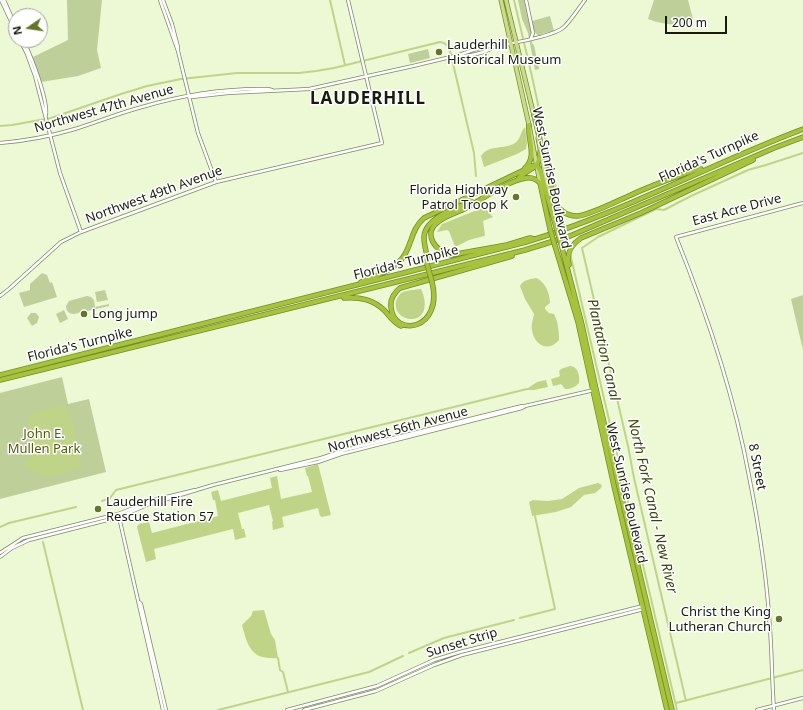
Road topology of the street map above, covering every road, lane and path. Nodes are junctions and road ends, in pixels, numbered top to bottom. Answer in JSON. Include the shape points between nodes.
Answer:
{"nodes":[{"id":1,"x":2,"y":0,"type":"edge"},
{"id":2,"x":162,"y":0,"type":"edge"},
{"id":3,"x":348,"y":0,"type":"edge"},
{"id":4,"x":501,"y":0,"type":"edge"},
{"id":5,"x":506,"y":0,"type":"edge"},
{"id":6,"x":526,"y":0,"type":"edge"},
{"id":7,"x":585,"y":0,"type":"edge"},
{"id":8,"x":8,"y":12,"type":"edge"},
{"id":9,"x":8,"y":14,"type":"edge"},
{"id":10,"x":534,"y":33,"type":"junction"},
{"id":11,"x":538,"y":37,"type":"junction"},
{"id":12,"x":530,"y":39,"type":"junction"},
{"id":13,"x":516,"y":42,"type":"junction"},
{"id":14,"x":511,"y":43,"type":"junction"},
{"id":15,"x":25,"y":48,"type":"edge"},
{"id":16,"x":26,"y":48,"type":"edge"},
{"id":17,"x":28,"y":53,"type":"junction"},
{"id":18,"x":366,"y":77,"type":"junction"},
{"id":19,"x":189,"y":96,"type":"junction"},
{"id":20,"x":534,"y":115,"type":"junction"},
{"id":21,"x":530,"y":125,"type":"junction"},
{"id":22,"x":803,"y":129,"type":"edge"},
{"id":23,"x":50,"y":136,"type":"junction"},
{"id":24,"x":803,"y":137,"type":"edge"},
{"id":25,"x":0,"y":143,"type":"edge"},
{"id":26,"x":540,"y":152,"type":"junction"},
{"id":27,"x":757,"y":155,"type":"junction"},
{"id":28,"x":537,"y":166,"type":"junction"},
{"id":29,"x":706,"y":169,"type":"junction"},
{"id":30,"x":522,"y":171,"type":"junction"},
{"id":31,"x":518,"y":180,"type":"junction"},
{"id":32,"x":216,"y":182,"type":"junction"},
{"id":33,"x":540,"y":183,"type":"junction"},
{"id":34,"x":476,"y":201,"type":"junction"},
{"id":35,"x":803,"y":203,"type":"edge"},
{"id":36,"x":455,"y":204,"type":"junction"},
{"id":37,"x":552,"y":210,"type":"junction"},
{"id":38,"x":81,"y":232,"type":"junction"},
{"id":39,"x":676,"y":237,"type":"joint"},
{"id":40,"x":536,"y":239,"type":"junction"},
{"id":41,"x":525,"y":250,"type":"junction"},
{"id":42,"x":427,"y":259,"type":"junction"},
{"id":43,"x":433,"y":282,"type":"junction"},
{"id":44,"x":344,"y":288,"type":"junction"},
{"id":45,"x":0,"y":296,"type":"edge"},
{"id":46,"x":334,"y":298,"type":"junction"},
{"id":47,"x":589,"y":354,"type":"junction"},
{"id":48,"x":0,"y":375,"type":"edge"},
{"id":49,"x":0,"y":380,"type":"edge"},
{"id":50,"x":594,"y":390,"type":"junction"},
{"id":51,"x":606,"y":448,"type":"junction"},
{"id":52,"x":614,"y":462,"type":"junction"},
{"id":53,"x":196,"y":490,"type":"junction"},
{"id":54,"x":622,"y":507,"type":"junction"},
{"id":55,"x":119,"y":517,"type":"junction"},
{"id":56,"x":0,"y":553,"type":"edge"},
{"id":57,"x":0,"y":557,"type":"edge"},
{"id":58,"x":645,"y":607,"type":"junction"},
{"id":59,"x":395,"y":679,"type":"junction"},
{"id":60,"x":397,"y":682,"type":"junction"},
{"id":61,"x":803,"y":698,"type":"edge"},
{"id":62,"x":773,"y":706,"type":"junction"},
{"id":63,"x":165,"y":710,"type":"edge"},
{"id":64,"x":288,"y":710,"type":"edge"},
{"id":65,"x":304,"y":710,"type":"edge"},
{"id":66,"x":667,"y":710,"type":"edge"},
{"id":67,"x":672,"y":710,"type":"edge"},
{"id":68,"x":757,"y":710,"type":"edge"},
{"id":69,"x":774,"y":710,"type":"edge"}],
"edges":[{"from":1,"to":8,"type":"street"},
{"from":1,"to":9,"type":"street"},
{"from":2,"to":19,"type":"street"},
{"from":3,"to":18,"type":"street"},
{"from":4,"to":14,"type":"main road","name":"West Sunrise Boulevard"},
{"from":5,"to":13,"type":"main road","name":"West Sunrise Boulevard"},
{"from":6,"to":10,"type":"street"},
{"from":7,"to":11,"type":"street","name":"Northwest 47th Avenue","via":[[564,28]]},
{"from":10,"to":11,"type":"street"},
{"from":10,"to":12,"type":"street"},
{"from":11,"to":12,"type":"street","name":"Northwest 47th Avenue"},
{"from":12,"to":13,"type":"street","name":"Northwest 47th Avenue"},
{"from":13,"to":14,"type":"street","name":"Northwest 47th Avenue"},
{"from":13,"to":20,"type":"main road","name":"West Sunrise Boulevard"},
{"from":14,"to":18,"type":"street","name":"Northwest 47th Avenue","via":[[467,56],[459,55]]},
{"from":14,"to":21,"type":"main road","name":"West Sunrise Boulevard"},
{"from":15,"to":17,"type":"street"},
{"from":16,"to":17,"type":"street"},
{"from":17,"to":23,"type":"street"},
{"from":18,"to":19,"type":"street","name":"Northwest 47th Avenue","via":[[308,89]]},
{"from":18,"to":32,"type":"street","name":"Northwest 49th Avenue","via":[[382,143]]},
{"from":19,"to":23,"type":"street","name":"Northwest 47th Avenue","via":[[142,107]]},
{"from":19,"to":32,"type":"street","via":[[200,139]]},
{"from":20,"to":26,"type":"main road","name":"West Sunrise Boulevard"},
{"from":20,"to":29,"type":"highway","via":[[554,200],[561,211],[570,216],[588,214],[670,179]]},
{"from":21,"to":28,"type":"main road","name":"West Sunrise Boulevard"},
{"from":21,"to":30,"type":"highway","via":[[528,131],[532,158]]},
{"from":22,"to":29,"type":"highway","name":"Florida's Turnpike"},
{"from":23,"to":25,"type":"street","name":"Northwest 47th Avenue"},
{"from":23,"to":38,"type":"street"},
{"from":24,"to":27,"type":"highway","name":"Florida's Turnpike"},
{"from":26,"to":28,"type":"highway"},
{"from":26,"to":37,"type":"main road","name":"West Sunrise Boulevard"},
{"from":27,"to":41,"type":"highway","name":"Florida's Turnpike","via":[[570,236]]},
{"from":27,"to":47,"type":"highway","via":[[752,160],[575,242],[569,252],[569,266],[584,320]]},
{"from":28,"to":30,"type":"highway"},
{"from":28,"to":31,"type":"highway"},
{"from":28,"to":33,"type":"main road","name":"West Sunrise Boulevard"},
{"from":28,"to":37,"type":"highway"},
{"from":29,"to":40,"type":"highway","name":"Florida's Turnpike","via":[[615,210]]},
{"from":30,"to":36,"type":"highway"},
{"from":31,"to":33,"type":"highway","via":[[528,177]]},
{"from":31,"to":34,"type":"highway"},
{"from":32,"to":38,"type":"street","name":"Northwest 49th Avenue"},
{"from":33,"to":50,"type":"highway","name":"West Sunrise Boulevard","bridge":true},
{"from":34,"to":40,"type":"highway","via":[[436,224],[432,239],[445,254],[456,255],[530,238]]},
{"from":34,"to":42,"type":"highway","via":[[430,223],[424,236]]},
{"from":35,"to":39,"type":"street","name":"East Acre Drive"},
{"from":36,"to":42,"type":"highway","via":[[433,217],[424,228],[422,240]]},
{"from":36,"to":44,"type":"highway","via":[[424,218],[417,225],[405,255],[391,270]]},
{"from":37,"to":47,"type":"highway","name":"West Sunrise Boulevard","bridge":true},
{"from":38,"to":45,"type":"street","name":"Northwest 49th Avenue","via":[[61,242]]},
{"from":39,"to":62,"type":"street","name":"8 Street","via":[[701,300],[721,362],[748,468],[767,597]]},
{"from":40,"to":44,"type":"highway","name":"Florida's Turnpike"},
{"from":41,"to":43,"type":"highway","via":[[509,257],[400,288],[391,305],[398,321],[404,325],[414,326],[426,319],[433,302]]},
{"from":41,"to":46,"type":"highway","name":"Florida's Turnpike"},
{"from":42,"to":43,"type":"highway","bridge":true},
{"from":43,"to":46,"type":"highway","via":[[436,297],[433,313],[424,324],[414,328],[396,324],[382,308],[369,300],[357,297]]},
{"from":44,"to":48,"type":"highway","name":"Florida's Turnpike"},
{"from":46,"to":49,"type":"highway","name":"Florida's Turnpike"},
{"from":47,"to":50,"type":"highway","name":"West Sunrise Boulevard"},
{"from":50,"to":51,"type":"highway","name":"West Sunrise Boulevard"},
{"from":50,"to":52,"type":"highway","name":"West Sunrise Boulevard"},
{"from":50,"to":53,"type":"street","name":"Northwest 56th Avenue","via":[[318,462]]},
{"from":51,"to":52,"type":"highway"},
{"from":51,"to":54,"type":"highway","name":"West Sunrise Boulevard","via":[[614,486]]},
{"from":52,"to":54,"type":"highway","name":"West Sunrise Boulevard"},
{"from":53,"to":55,"type":"street","name":"Northwest 56th Avenue"},
{"from":53,"to":56,"type":"street","name":"Northwest 56th Avenue","via":[[154,500],[118,514],[23,538]]},
{"from":54,"to":58,"type":"highway","name":"West Sunrise Boulevard"},
{"from":54,"to":58,"type":"highway","name":"West Sunrise Boulevard","via":[[630,543],[634,549]]},
{"from":55,"to":57,"type":"street","name":"Northwest 56th Avenue","via":[[29,540]]},
{"from":55,"to":63,"type":"street"},
{"from":58,"to":59,"type":"street","name":"Sunset Strip","via":[[460,652],[434,660]]},
{"from":58,"to":60,"type":"street","name":"Sunset Strip","via":[[462,655]]},
{"from":58,"to":66,"type":"highway","name":"West Sunrise Boulevard"},
{"from":58,"to":67,"type":"highway","name":"West Sunrise Boulevard"},
{"from":59,"to":60,"type":"street"},
{"from":59,"to":64,"type":"street","name":"Sunset Strip"},
{"from":60,"to":65,"type":"street","name":"Sunset Strip","via":[[370,693]]},
{"from":61,"to":62,"type":"street"},
{"from":62,"to":68,"type":"street"},
{"from":62,"to":69,"type":"street","name":"8 Street"}]}
